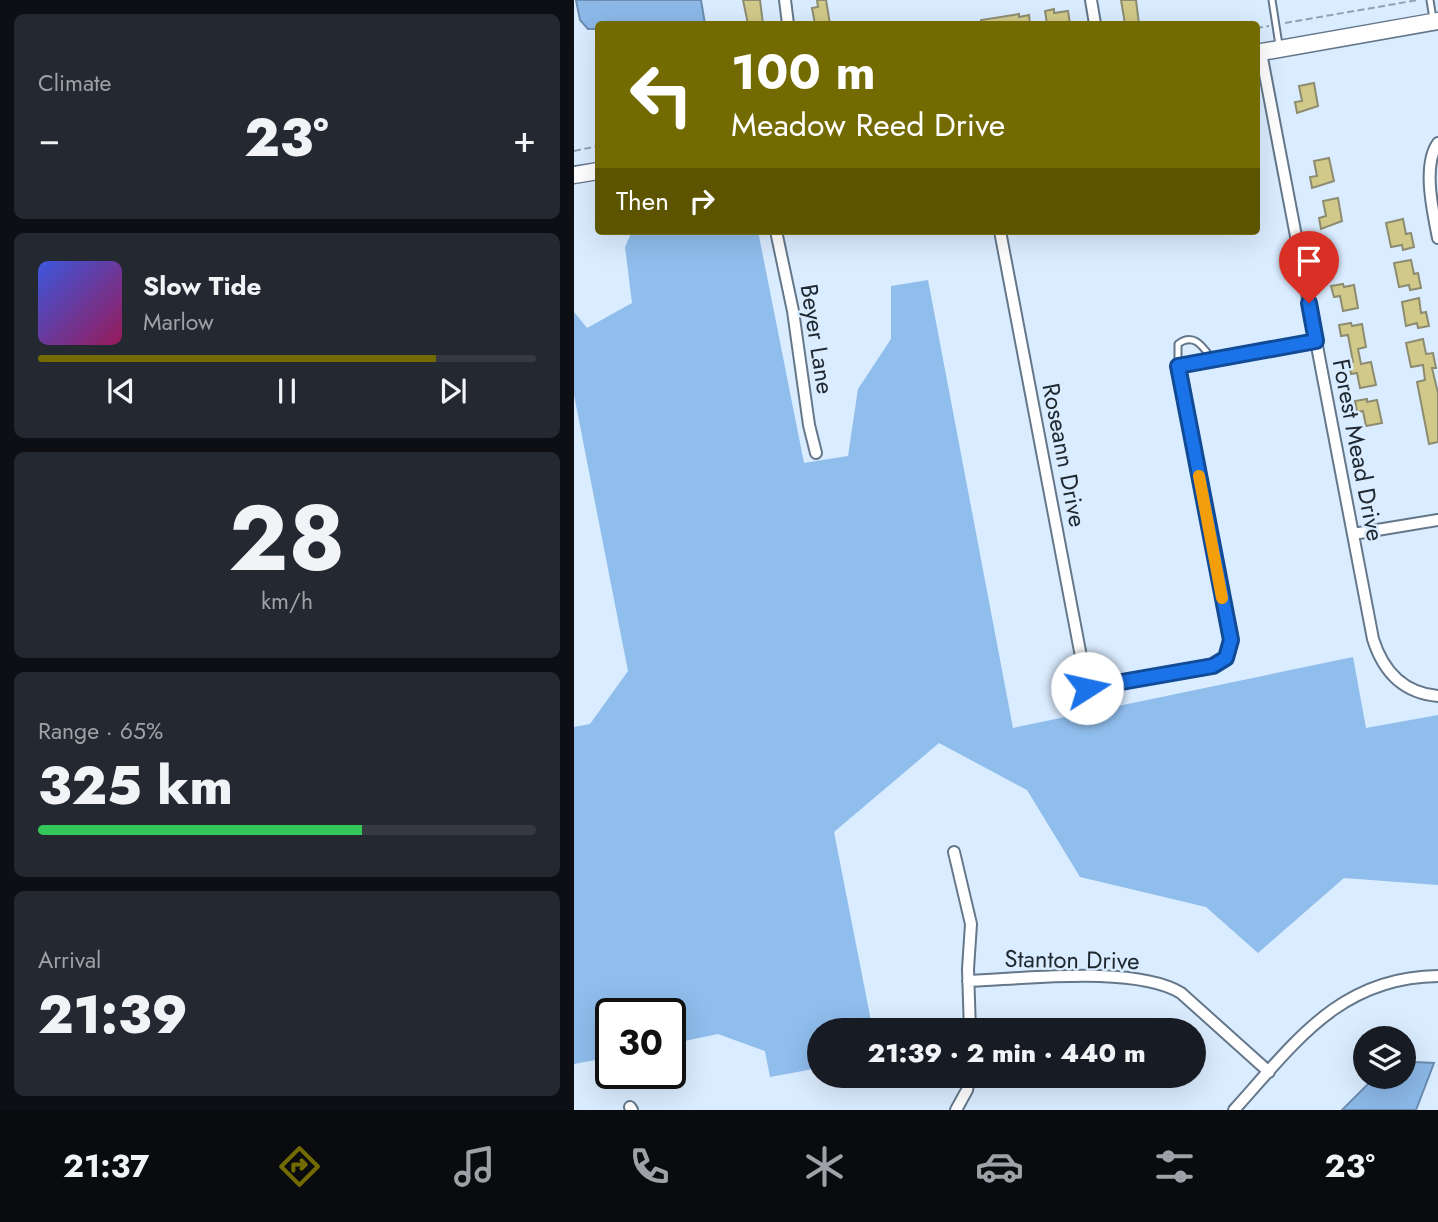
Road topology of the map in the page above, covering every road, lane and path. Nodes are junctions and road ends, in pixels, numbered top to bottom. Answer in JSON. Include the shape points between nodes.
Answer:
{"nodes":[{"id":1,"x":785,"y":0,"type":"edge"},
{"id":2,"x":1091,"y":0,"type":"edge"},
{"id":3,"x":1272,"y":0,"type":"edge"},
{"id":4,"x":1418,"y":0,"type":"edge"},
{"id":5,"x":1430,"y":0,"type":"edge"},
{"id":6,"x":788,"y":21,"type":"edge"},
{"id":7,"x":1094,"y":21,"type":"edge"},
{"id":8,"x":1436,"y":21,"type":"edge"},
{"id":9,"x":1282,"y":24,"type":"dead end"},
{"id":10,"x":1270,"y":26,"type":"dead end"},
{"id":11,"x":1260,"y":27,"type":"edge"},
{"id":12,"x":1279,"y":49,"type":"junction"},
{"id":13,"x":1260,"y":53,"type":"edge"},
{"id":14,"x":1260,"y":58,"type":"edge"},
{"id":15,"x":1438,"y":143,"type":"edge"},
{"id":16,"x":595,"y":147,"type":"edge"},
{"id":17,"x":574,"y":151,"type":"edge"},
{"id":18,"x":595,"y":172,"type":"edge"},
{"id":19,"x":574,"y":175,"type":"edge"},
{"id":20,"x":777,"y":235,"type":"edge"},
{"id":21,"x":1001,"y":235,"type":"edge"},
{"id":22,"x":1438,"y":237,"type":"edge"},
{"id":23,"x":1316,"y":341,"type":"junction"},
{"id":24,"x":1213,"y":359,"type":"junction"},
{"id":25,"x":1178,"y":366,"type":"junction"},
{"id":26,"x":816,"y":453,"type":"dead end"},
{"id":27,"x":1438,"y":520,"type":"edge"},
{"id":28,"x":1353,"y":534,"type":"junction"},
{"id":29,"x":1438,"y":696,"type":"edge"},
{"id":30,"x":954,"y":852,"type":"dead end"},
{"id":31,"x":1438,"y":976,"type":"edge"},
{"id":32,"x":968,"y":981,"type":"junction"},
{"id":33,"x":969,"y":1018,"type":"edge"},
{"id":34,"x":1269,"y":1072,"type":"junction"},
{"id":35,"x":967,"y":1088,"type":"edge"},
{"id":36,"x":956,"y":1110,"type":"edge"},
{"id":37,"x":1234,"y":1110,"type":"edge"}],
"edges":[{"from":1,"to":6,"type":"street"},
{"from":2,"to":7,"type":"street"},
{"from":3,"to":12,"type":"lane"},
{"from":4,"to":9,"type":"path"},
{"from":5,"to":8,"type":"lane"},
{"from":8,"to":12,"type":"main road"},
{"from":10,"to":11,"type":"path"},
{"from":12,"to":13,"type":"main road"},
{"from":14,"to":23,"type":"street","name":"Forest Mead Drive"},
{"from":15,"to":22,"type":"street","via":[[1431,157],[1431,193]]},
{"from":16,"to":17,"type":"path"},
{"from":18,"to":19,"type":"main road"},
{"from":20,"to":26,"type":"street","name":"Beyer Lane"},
{"from":21,"to":25,"type":"street","name":"Roseann Drive","via":[[1087,688],[1213,666],[1226,658],[1231,640]]},
{"from":23,"to":24,"type":"street"},
{"from":23,"to":28,"type":"street","name":"Forest Mead Drive"},
{"from":24,"to":25,"type":"street"},
{"from":24,"to":25,"type":"lane","via":[[1189,338],[1178,344]]},
{"from":27,"to":28,"type":"street"},
{"from":28,"to":29,"type":"street","name":"Forest Mead Drive","via":[[1373,639],[1382,663],[1405,686]]},
{"from":30,"to":32,"type":"street","via":[[971,924]]},
{"from":31,"to":34,"type":"street","via":[[1395,981],[1347,999],[1308,1028]]},
{"from":32,"to":33,"type":"street"},
{"from":32,"to":34,"type":"street","name":"Stanton Drive","via":[[1102,977],[1164,985],[1181,993]]},
{"from":34,"to":37,"type":"street"},
{"from":35,"to":36,"type":"street"}]}
